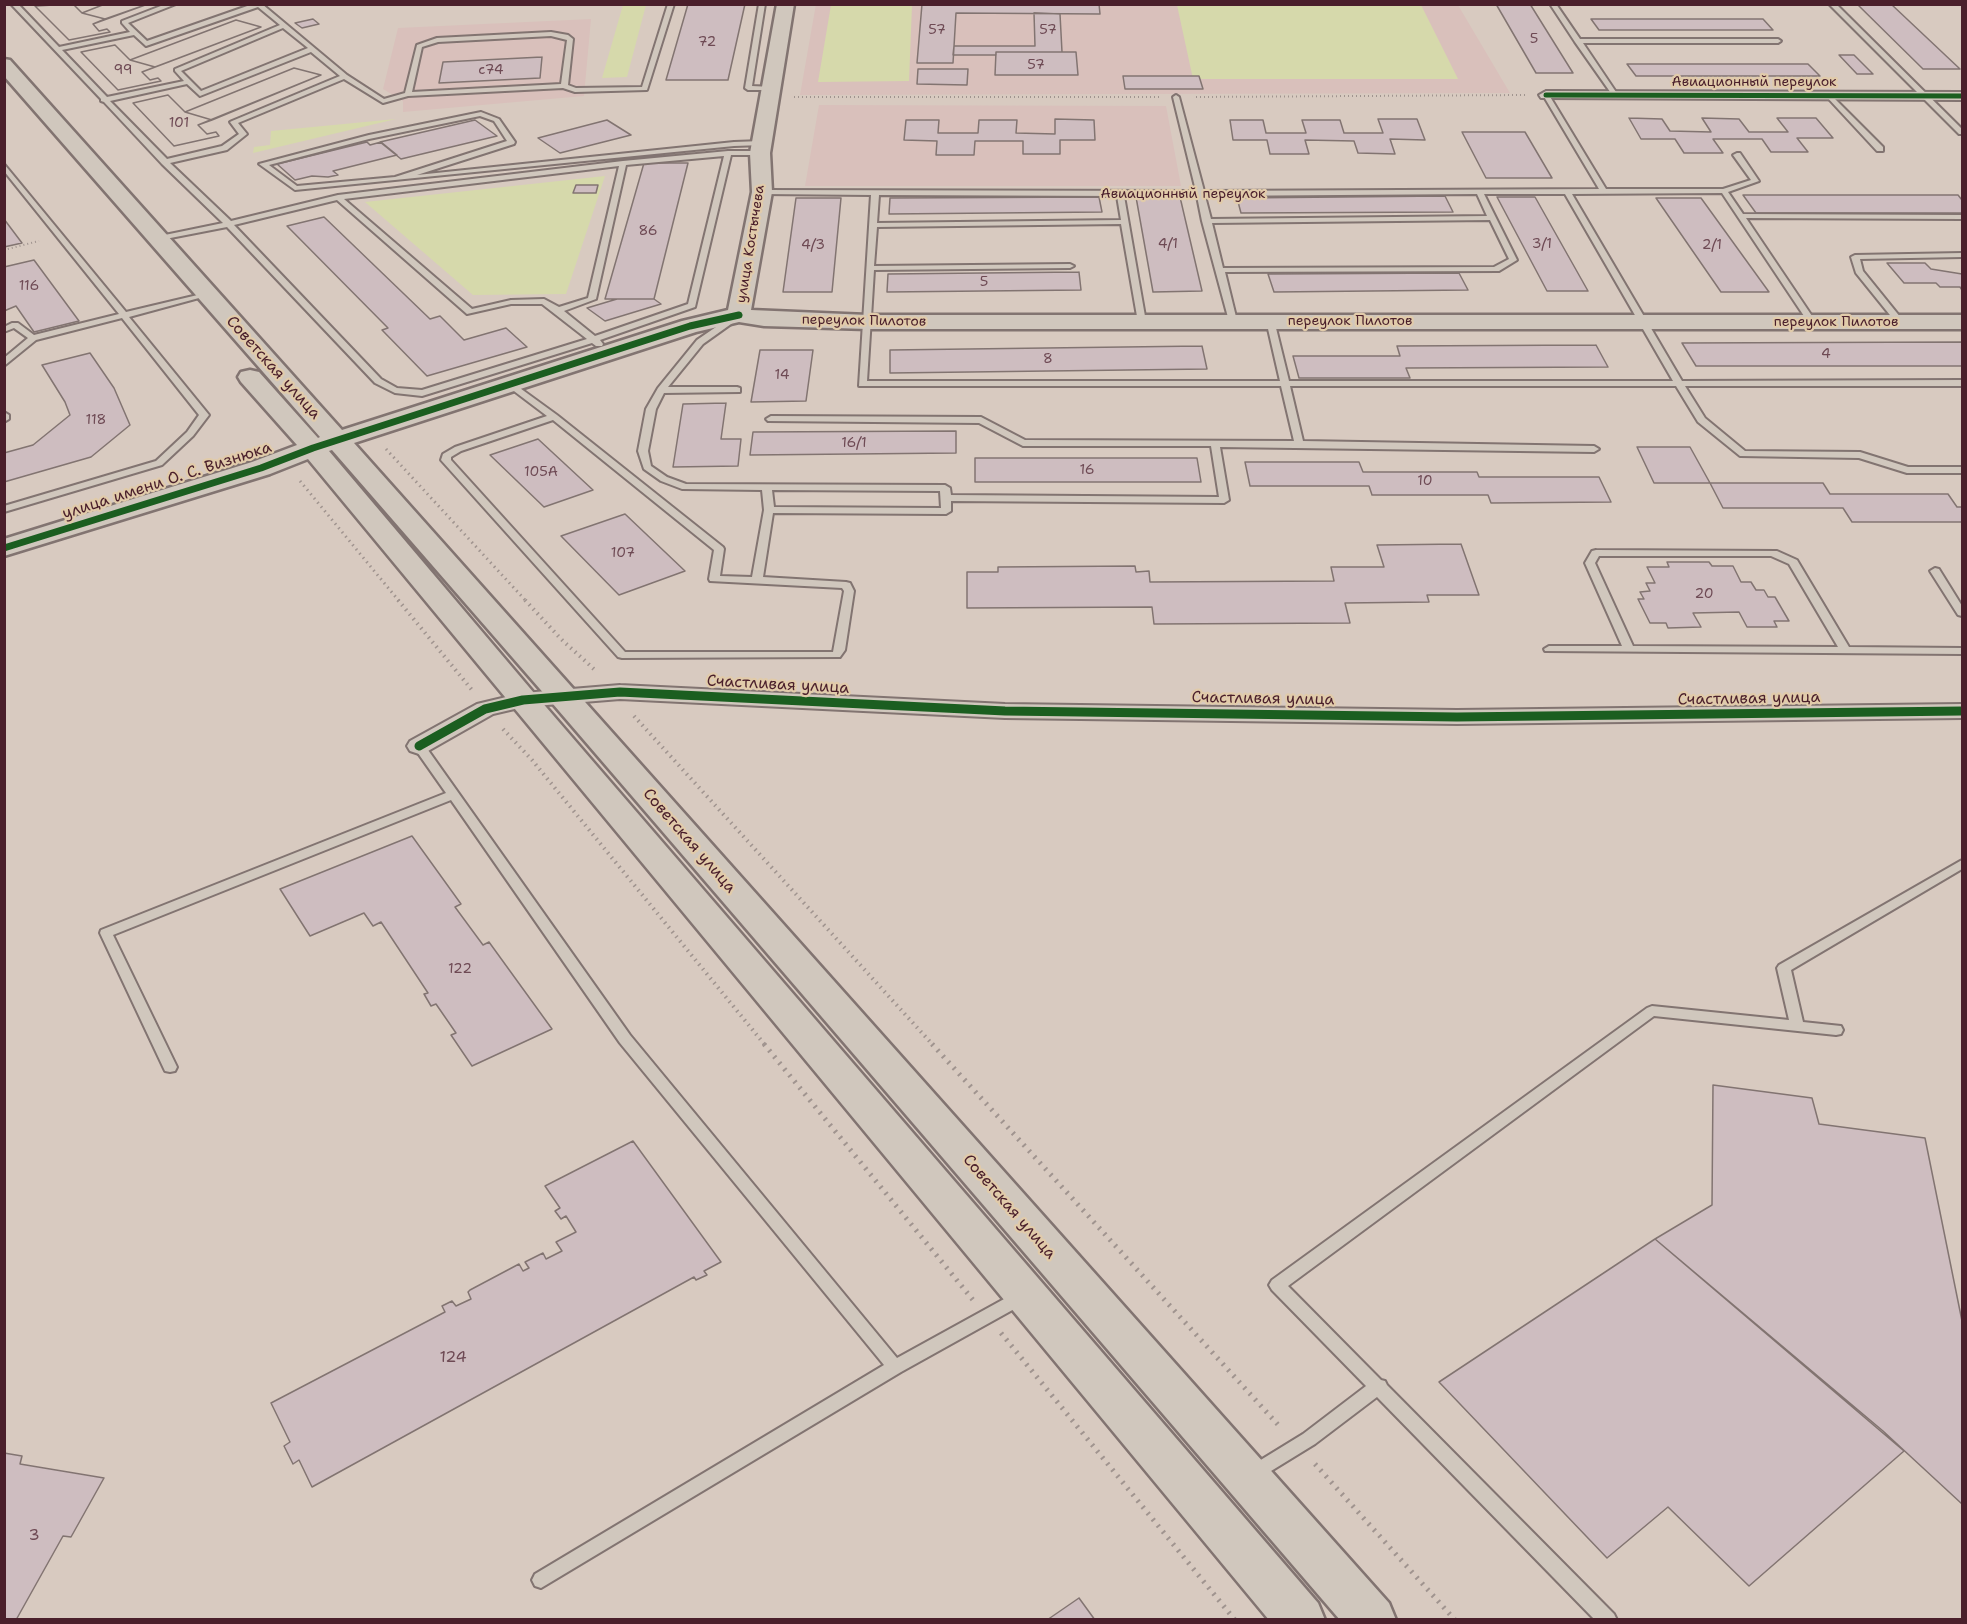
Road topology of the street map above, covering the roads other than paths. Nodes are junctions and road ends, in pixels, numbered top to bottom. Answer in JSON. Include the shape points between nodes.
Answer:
{"nodes":[{"id":1,"x":14,"y":4,"type":"edge"},
{"id":2,"x":173,"y":4,"type":"edge"},
{"id":3,"x":671,"y":4,"type":"edge"},
{"id":4,"x":762,"y":4,"type":"edge"},
{"id":5,"x":786,"y":4,"type":"edge"},
{"id":6,"x":1553,"y":4,"type":"edge"},
{"id":7,"x":1832,"y":4,"type":"edge"},
{"id":8,"x":258,"y":5,"type":"edge"},
{"id":9,"x":283,"y":26,"type":"junction"},
{"id":10,"x":135,"y":33,"type":"junction"},
{"id":11,"x":1577,"y":41,"type":"junction"},
{"id":12,"x":1778,"y":41,"type":"dead end"},
{"id":13,"x":312,"y":49,"type":"junction"},
{"id":14,"x":58,"y":50,"type":"junction"},
{"id":15,"x":4,"y":64,"type":"edge"},
{"id":16,"x":345,"y":76,"type":"junction"},
{"id":17,"x":188,"y":82,"type":"junction"},
{"id":18,"x":564,"y":86,"type":"junction"},
{"id":19,"x":770,"y":88,"type":"junction"},
{"id":20,"x":4,"y":91,"type":"edge"},
{"id":21,"x":408,"y":94,"type":"junction"},
{"id":22,"x":1546,"y":95,"type":"joint"},
{"id":23,"x":1615,"y":95,"type":"junction"},
{"id":24,"x":1828,"y":95,"type":"junction"},
{"id":25,"x":1925,"y":95,"type":"junction"},
{"id":26,"x":1962,"y":96,"type":"edge"},
{"id":27,"x":1176,"y":97,"type":"dead end"},
{"id":28,"x":103,"y":100,"type":"junction"},
{"id":29,"x":1962,"y":132,"type":"edge"},
{"id":30,"x":761,"y":148,"type":"junction"},
{"id":31,"x":1880,"y":150,"type":"dead end"},
{"id":32,"x":728,"y":153,"type":"junction"},
{"id":33,"x":1737,"y":155,"type":"dead end"},
{"id":34,"x":165,"y":162,"type":"junction"},
{"id":35,"x":623,"y":163,"type":"junction"},
{"id":36,"x":4,"y":166,"type":"edge"},
{"id":37,"x":396,"y":179,"type":"junction"},
{"id":38,"x":1603,"y":190,"type":"junction"},
{"id":39,"x":1479,"y":191,"type":"junction"},
{"id":40,"x":1567,"y":191,"type":"junction"},
{"id":41,"x":1724,"y":191,"type":"junction"},
{"id":42,"x":762,"y":192,"type":"junction"},
{"id":43,"x":875,"y":194,"type":"junction"},
{"id":44,"x":1120,"y":194,"type":"junction"},
{"id":45,"x":1198,"y":194,"type":"junction"},
{"id":46,"x":338,"y":197,"type":"junction"},
{"id":47,"x":1742,"y":216,"type":"junction"},
{"id":48,"x":1962,"y":217,"type":"edge"},
{"id":49,"x":1493,"y":218,"type":"junction"},
{"id":50,"x":1206,"y":221,"type":"junction"},
{"id":51,"x":1125,"y":222,"type":"junction"},
{"id":52,"x":229,"y":224,"type":"junction"},
{"id":53,"x":874,"y":225,"type":"junction"},
{"id":54,"x":158,"y":239,"type":"junction"},
{"id":55,"x":1962,"y":255,"type":"edge"},
{"id":56,"x":1070,"y":266,"type":"dead end"},
{"id":57,"x":872,"y":268,"type":"junction"},
{"id":58,"x":1219,"y":270,"type":"junction"},
{"id":59,"x":194,"y":298,"type":"junction"},
{"id":60,"x":558,"y":310,"type":"junction"},
{"id":61,"x":124,"y":315,"type":"junction"},
{"id":62,"x":739,"y":315,"type":"junction"},
{"id":63,"x":1270,"y":320,"type":"junction"},
{"id":64,"x":1233,"y":321,"type":"junction"},
{"id":65,"x":1641,"y":321,"type":"junction"},
{"id":66,"x":868,"y":322,"type":"junction"},
{"id":67,"x":1142,"y":322,"type":"junction"},
{"id":68,"x":1812,"y":322,"type":"junction"},
{"id":69,"x":1962,"y":322,"type":"edge"},
{"id":70,"x":1901,"y":323,"type":"junction"},
{"id":71,"x":4,"y":330,"type":"edge"},
{"id":72,"x":33,"y":338,"type":"junction"},
{"id":73,"x":601,"y":346,"type":"junction"},
{"id":74,"x":4,"y":363,"type":"edge"},
{"id":75,"x":1285,"y":384,"type":"junction"},
{"id":76,"x":1681,"y":384,"type":"junction"},
{"id":77,"x":1962,"y":384,"type":"edge"},
{"id":78,"x":510,"y":386,"type":"junction"},
{"id":79,"x":661,"y":390,"type":"junction"},
{"id":80,"x":738,"y":390,"type":"dead end"},
{"id":81,"x":554,"y":417,"type":"junction"},
{"id":82,"x":771,"y":419,"type":"dead end"},
{"id":83,"x":340,"y":439,"type":"junction"},
{"id":84,"x":1215,"y":444,"type":"junction"},
{"id":85,"x":1299,"y":444,"type":"junction"},
{"id":86,"x":1594,"y":449,"type":"dead end"},
{"id":87,"x":1962,"y":470,"type":"edge"},
{"id":88,"x":767,"y":487,"type":"junction"},
{"id":89,"x":946,"y":498,"type":"junction"},
{"id":90,"x":4,"y":509,"type":"edge"},
{"id":91,"x":769,"y":510,"type":"junction"},
{"id":92,"x":4,"y":548,"type":"edge"},
{"id":93,"x":1935,"y":571,"type":"dead end"},
{"id":94,"x":757,"y":580,"type":"junction"},
{"id":95,"x":1962,"y":613,"type":"edge"},
{"id":96,"x":1628,"y":648,"type":"junction"},
{"id":97,"x":1549,"y":649,"type":"dead end"},
{"id":98,"x":1845,"y":649,"type":"junction"},
{"id":99,"x":1962,"y":651,"type":"edge"},
{"id":100,"x":564,"y":697,"type":"junction"},
{"id":101,"x":523,"y":700,"type":"junction"},
{"id":102,"x":1962,"y":711,"type":"edge"},
{"id":103,"x":419,"y":746,"type":"joint"},
{"id":104,"x":453,"y":795,"type":"junction"},
{"id":105,"x":1962,"y":864,"type":"edge"},
{"id":106,"x":1797,"y":1026,"type":"junction"},
{"id":107,"x":1836,"y":1030,"type":"dead end"},
{"id":108,"x":170,"y":1067,"type":"dead end"},
{"id":109,"x":1026,"y":1294,"type":"junction"},
{"id":110,"x":896,"y":1368,"type":"junction"},
{"id":111,"x":1379,"y":1386,"type":"junction"},
{"id":112,"x":1246,"y":1478,"type":"junction"},
{"id":113,"x":541,"y":1580,"type":"dead end"},
{"id":114,"x":1301,"y":1620,"type":"edge"},
{"id":115,"x":1372,"y":1620,"type":"edge"},
{"id":116,"x":1608,"y":1620,"type":"edge"}],
"edges":[{"from":1,"to":14,"type":"lane"},
{"from":2,"to":10,"type":"lane","via":[[124,22]]},
{"from":3,"to":18,"type":"lane","via":[[644,93],[575,90]]},
{"from":4,"to":19,"type":"lane","via":[[748,88]]},
{"from":5,"to":19,"type":"main road","name":"улица Костычева"},
{"from":6,"to":11,"type":"lane"},
{"from":7,"to":25,"type":"lane"},
{"from":8,"to":9,"type":"lane"},
{"from":8,"to":10,"type":"lane","via":[[146,44]]},
{"from":9,"to":13,"type":"lane"},
{"from":9,"to":17,"type":"lane","via":[[177,70]]},
{"from":10,"to":14,"type":"lane"},
{"from":11,"to":12,"type":"lane"},
{"from":11,"to":23,"type":"lane"},
{"from":13,"to":16,"type":"lane"},
{"from":13,"to":17,"type":"lane","via":[[200,94]]},
{"from":14,"to":28,"type":"lane"},
{"from":15,"to":54,"type":"main road","name":"Советская улица"},
{"from":16,"to":21,"type":"lane","via":[[383,101]]},
{"from":16,"to":34,"type":"lane","via":[[234,122],[243,134],[224,148]]},
{"from":17,"to":28,"type":"lane"},
{"from":18,"to":21,"type":"lane"},
{"from":18,"to":21,"type":"lane","via":[[570,39],[551,34],[437,40],[419,46]]},
{"from":19,"to":30,"type":"main road","name":"улица Костычева"},
{"from":20,"to":59,"type":"main road","name":"Советская улица"},
{"from":22,"to":23,"type":"street","name":"Авиационный переулок"},
{"from":22,"to":38,"type":"lane"},
{"from":23,"to":24,"type":"street","name":"Авиационный переулок"},
{"from":24,"to":25,"type":"street","name":"Авиационный переулок"},
{"from":24,"to":31,"type":"lane"},
{"from":25,"to":26,"type":"street","name":"Авиационный переулок"},
{"from":25,"to":29,"type":"lane"},
{"from":27,"to":45,"type":"lane"},
{"from":28,"to":34,"type":"lane"},
{"from":30,"to":32,"type":"lane"},
{"from":30,"to":37,"type":"lane","via":[[734,144]]},
{"from":30,"to":42,"type":"main road","name":"улица Костычева"},
{"from":32,"to":35,"type":"lane"},
{"from":32,"to":73,"type":"lane","via":[[692,305]]},
{"from":33,"to":41,"type":"lane","name":"Авиационный переулок","via":[[1755,181]]},
{"from":34,"to":52,"type":"lane"},
{"from":35,"to":46,"type":"lane"},
{"from":35,"to":60,"type":"lane","via":[[592,299]]},
{"from":36,"to":61,"type":"lane"},
{"from":37,"to":37,"type":"lane","via":[[295,188],[263,164],[481,114],[497,120],[511,142]]},
{"from":38,"to":40,"type":"lane","name":"Авиационный переулок"},
{"from":38,"to":41,"type":"lane","name":"Авиационный переулок"},
{"from":39,"to":40,"type":"lane","name":"Авиационный переулок"},
{"from":39,"to":45,"type":"lane","name":"Авиационный переулок"},
{"from":39,"to":49,"type":"lane"},
{"from":40,"to":65,"type":"lane"},
{"from":41,"to":47,"type":"lane"},
{"from":42,"to":43,"type":"lane","name":"Авиационный переулок"},
{"from":42,"to":62,"type":"main road","name":"улица Костычева"},
{"from":43,"to":44,"type":"lane","name":"Авиационный переулок"},
{"from":43,"to":53,"type":"lane"},
{"from":44,"to":45,"type":"lane","name":"Авиационный переулок"},
{"from":44,"to":51,"type":"lane"},
{"from":45,"to":50,"type":"lane"},
{"from":46,"to":52,"type":"lane"},
{"from":46,"to":60,"type":"lane","via":[[470,312],[511,302],[544,301]]},
{"from":47,"to":48,"type":"lane"},
{"from":47,"to":68,"type":"lane"},
{"from":49,"to":50,"type":"lane"},
{"from":49,"to":58,"type":"lane","via":[[1513,260],[1496,268]]},
{"from":50,"to":58,"type":"lane"},
{"from":51,"to":53,"type":"lane"},
{"from":51,"to":67,"type":"lane"},
{"from":52,"to":54,"type":"lane"},
{"from":52,"to":73,"type":"lane","via":[[378,381],[395,390],[422,393]]},
{"from":53,"to":57,"type":"lane"},
{"from":54,"to":59,"type":"main road","name":"Советская улица"},
{"from":55,"to":70,"type":"lane","via":[[1856,257],[1859,271]]},
{"from":56,"to":57,"type":"lane"},
{"from":57,"to":66,"type":"lane"},
{"from":58,"to":64,"type":"lane"},
{"from":59,"to":61,"type":"lane"},
{"from":59,"to":83,"type":"main road","name":"Советская улица"},
{"from":60,"to":73,"type":"lane"},
{"from":61,"to":72,"type":"lane"},
{"from":61,"to":90,"type":"lane","via":[[204,416],[159,463]]},
{"from":62,"to":66,"type":"main road","name":"переулок Пилотов"},
{"from":62,"to":73,"type":"main road","name":"улица имени О. С. Визнюка"},
{"from":62,"to":79,"type":"lane","name":"улица Костычева","via":[[700,342]]},
{"from":63,"to":64,"type":"main road","name":"переулок Пилотов"},
{"from":63,"to":65,"type":"main road","name":"переулок Пилотов"},
{"from":63,"to":75,"type":"lane"},
{"from":64,"to":67,"type":"main road","name":"переулок Пилотов"},
{"from":65,"to":68,"type":"main road","name":"переулок Пилотов"},
{"from":65,"to":76,"type":"lane"},
{"from":66,"to":67,"type":"main road","name":"переулок Пилотов"},
{"from":66,"to":75,"type":"lane","via":[[862,384]]},
{"from":68,"to":70,"type":"main road","name":"переулок Пилотов"},
{"from":69,"to":70,"type":"main road","name":"переулок Пилотов"},
{"from":71,"to":72,"type":"lane","via":[[15,325]]},
{"from":72,"to":74,"type":"lane"},
{"from":73,"to":78,"type":"main road","name":"улица имени О. С. Визнюка"},
{"from":75,"to":76,"type":"lane"},
{"from":75,"to":85,"type":"lane"},
{"from":76,"to":77,"type":"lane"},
{"from":76,"to":87,"type":"lane","via":[[1701,420],[1743,454],[1860,455],[1907,470]]},
{"from":78,"to":81,"type":"lane"},
{"from":78,"to":83,"type":"main road","name":"улица имени О. С. Визнюка"},
{"from":79,"to":80,"type":"lane"},
{"from":79,"to":88,"type":"lane","name":"улица Костычева","via":[[651,409],[643,451],[647,467],[685,487]]},
{"from":81,"to":94,"type":"lane","via":[[719,549],[714,579]]},
{"from":81,"to":94,"type":"lane","via":[[458,449],[446,460],[622,655],[836,654],[840,650],[849,591],[846,585]]},
{"from":82,"to":84,"type":"lane","via":[[981,420],[1023,442]]},
{"from":83,"to":92,"type":"main road","name":"улица имени О. С. Визнюка","via":[[261,468]]},
{"from":83,"to":100,"type":"main road","name":"Советская улица"},
{"from":83,"to":101,"type":"main road","name":"Советская улица"},
{"from":84,"to":85,"type":"lane"},
{"from":84,"to":89,"type":"lane","via":[[1224,500]]},
{"from":85,"to":86,"type":"lane"},
{"from":88,"to":89,"type":"lane","name":"улица Костычева","via":[[945,488]]},
{"from":88,"to":91,"type":"lane"},
{"from":89,"to":91,"type":"lane","via":[[946,511]]},
{"from":91,"to":94,"type":"lane"},
{"from":93,"to":95,"type":"lane"},
{"from":96,"to":97,"type":"lane"},
{"from":96,"to":98,"type":"lane"},
{"from":96,"to":98,"type":"lane","via":[[1590,563],[1596,553],[1773,553],[1793,562]]},
{"from":98,"to":99,"type":"lane"},
{"from":100,"to":101,"type":"street","name":"Счастливая улица"},
{"from":100,"to":102,"type":"street","name":"Счастливая улица","via":[[620,692],[1005,711],[1457,717]]},
{"from":100,"to":112,"type":"main road","name":"Советская улица"},
{"from":101,"to":103,"type":"street","name":"Счастливая улица","via":[[485,709]]},
{"from":101,"to":109,"type":"main road","name":"Советская улица"},
{"from":103,"to":104,"type":"lane"},
{"from":104,"to":108,"type":"lane","via":[[106,933]]},
{"from":104,"to":110,"type":"lane","via":[[625,1039]]},
{"from":105,"to":106,"type":"lane","via":[[1784,968]]},
{"from":106,"to":107,"type":"lane"},
{"from":106,"to":111,"type":"lane","via":[[1652,1011],[1277,1285]]},
{"from":109,"to":110,"type":"lane"},
{"from":109,"to":114,"type":"main road","name":"Советская улица"},
{"from":110,"to":113,"type":"lane"},
{"from":111,"to":112,"type":"lane","via":[[1298,1446]]},
{"from":111,"to":116,"type":"lane"},
{"from":112,"to":115,"type":"main road","name":"Советская улица"}]}
